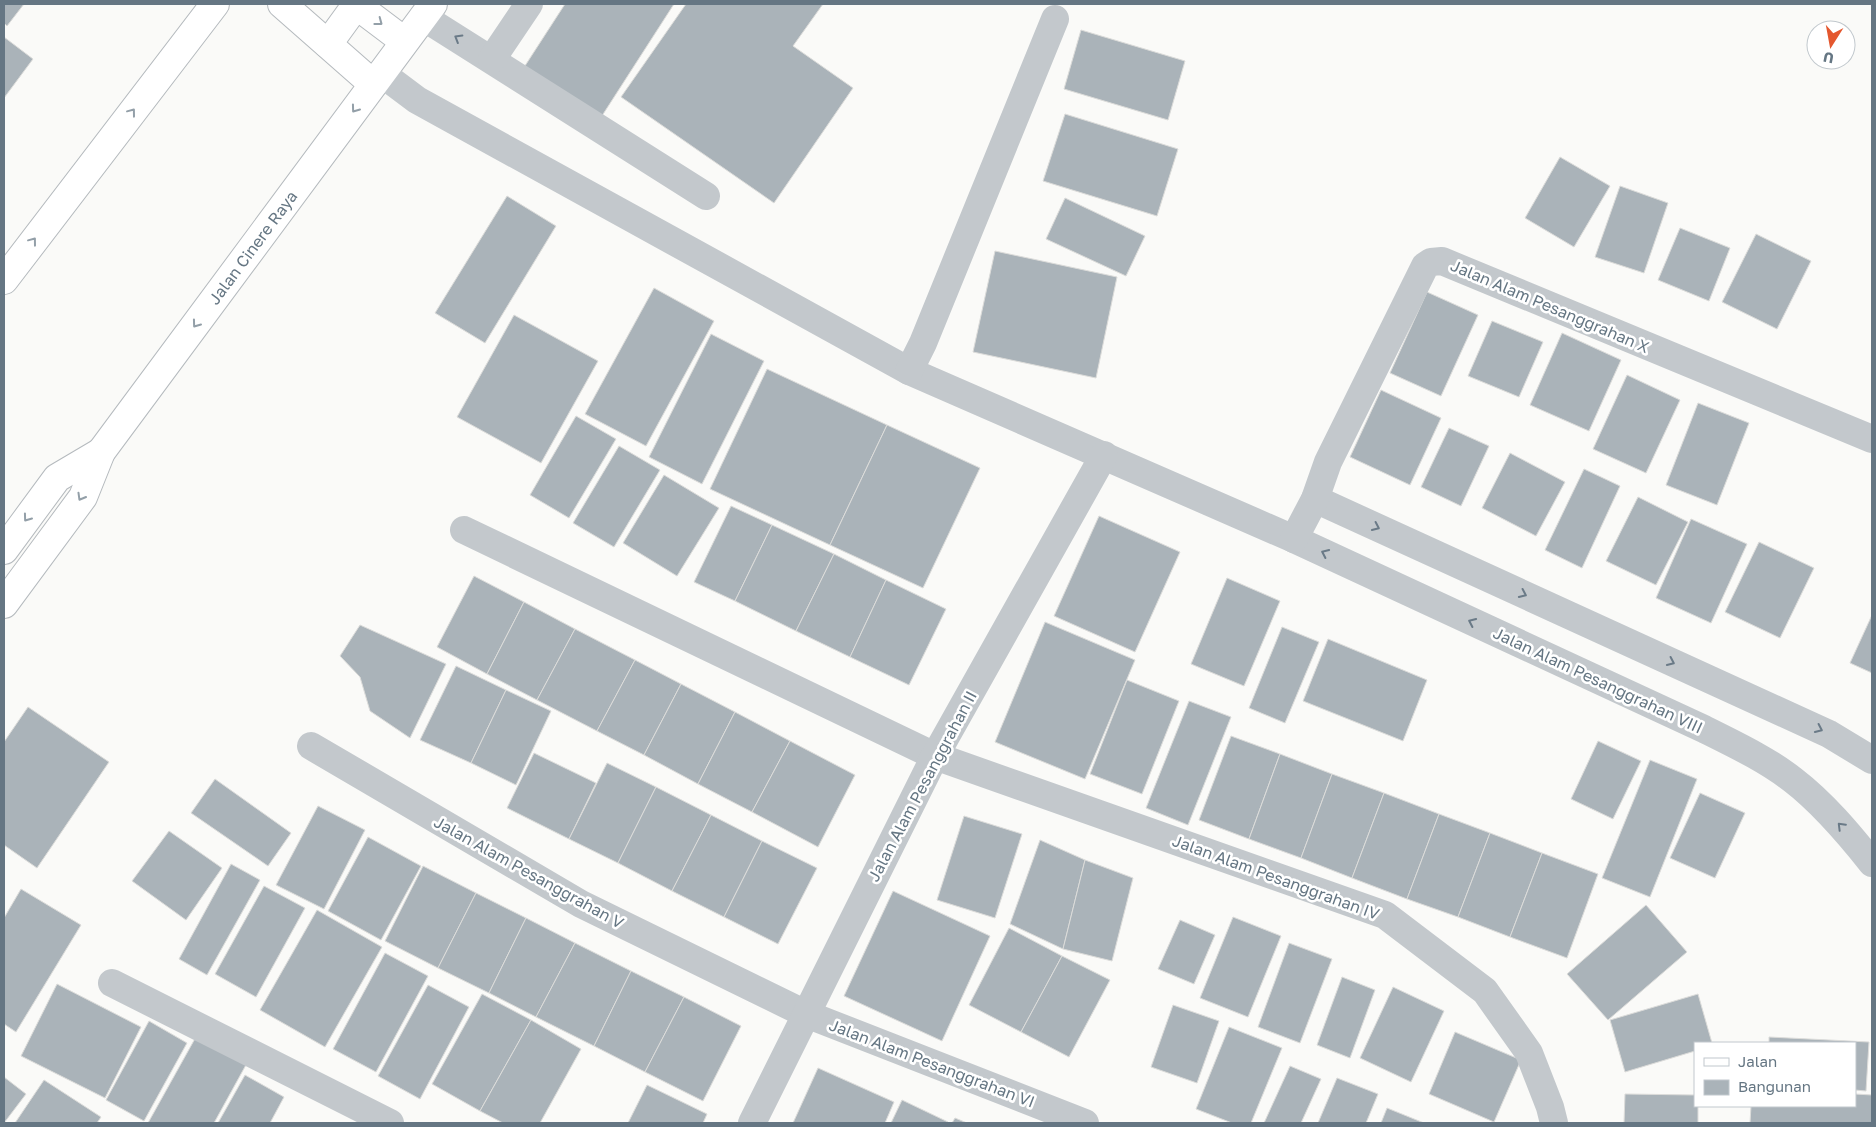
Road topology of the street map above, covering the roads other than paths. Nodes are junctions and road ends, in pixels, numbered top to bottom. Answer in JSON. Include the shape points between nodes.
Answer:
{"nodes":[{"id":1,"x":215,"y":4,"type":"edge"},
{"id":2,"x":282,"y":4,"type":"edge"},
{"id":3,"x":356,"y":4,"type":"edge"},
{"id":4,"x":529,"y":4,"type":"edge"},
{"id":5,"x":428,"y":10,"type":"edge"},
{"id":6,"x":1055,"y":19,"type":"dead end"},
{"id":7,"x":404,"y":41,"type":"junction"},
{"id":8,"x":328,"y":44,"type":"junction"},
{"id":9,"x":492,"y":60,"type":"junction"},
{"id":10,"x":377,"y":78,"type":"junction"},
{"id":11,"x":706,"y":196,"type":"dead end"},
{"id":12,"x":4,"y":280,"type":"edge"},
{"id":13,"x":909,"y":371,"type":"junction"},
{"id":14,"x":1872,"y":439,"type":"edge"},
{"id":15,"x":100,"y":452,"type":"junction"},
{"id":16,"x":1104,"y":456,"type":"junction"},
{"id":17,"x":1315,"y":499,"type":"junction"},
{"id":18,"x":464,"y":530,"type":"dead end"},
{"id":19,"x":1294,"y":539,"type":"junction"},
{"id":20,"x":4,"y":550,"type":"edge"},
{"id":21,"x":4,"y":604,"type":"edge"},
{"id":22,"x":311,"y":746,"type":"dead end"},
{"id":23,"x":935,"y":756,"type":"junction"},
{"id":24,"x":1872,"y":760,"type":"edge"},
{"id":25,"x":1872,"y":864,"type":"edge"},
{"id":26,"x":112,"y":983,"type":"dead end"},
{"id":27,"x":806,"y":1014,"type":"junction"},
{"id":28,"x":390,"y":1123,"type":"edge"},
{"id":29,"x":752,"y":1123,"type":"edge"},
{"id":30,"x":1085,"y":1123,"type":"edge"},
{"id":31,"x":1554,"y":1123,"type":"edge"}],
"edges":[{"from":12,"to":1,"type":"main road","one_way":true},
{"from":2,"to":8,"type":"main road"},
{"from":3,"to":7,"type":"main road","one_way":true},
{"from":3,"to":8,"type":"main road"},
{"from":4,"to":9,"type":"street"},
{"from":5,"to":7,"type":"main road","name":"Jalan Cinere Raya"},
{"from":9,"to":5,"type":"street","one_way":true},
{"from":6,"to":13,"type":"street"},
{"from":7,"to":10,"type":"main road","name":"Jalan Cinere Raya"},
{"from":8,"to":10,"type":"main road"},
{"from":9,"to":11,"type":"street"},
{"from":10,"to":13,"type":"street","name":"Jalan Alam Pesanggrahan VIII"},
{"from":10,"to":15,"type":"main road","name":"Jalan Cinere Raya","one_way":true},
{"from":13,"to":16,"type":"street","name":"Jalan Alam Pesanggrahan VIII"},
{"from":14,"to":17,"type":"street","name":"Jalan Alam Pesanggrahan X","via":[[1442,261],[1430,262],[1424,266],[1328,462]]},
{"from":15,"to":20,"type":"main road","name":"Jalan Cinere Raya","one_way":true,"via":[[56,478]]},
{"from":15,"to":21,"type":"main road","name":"Jalan Cinere Raya","one_way":true,"via":[[83,497]]},
{"from":16,"to":19,"type":"street","name":"Jalan Alam Pesanggrahan VIII"},
{"from":16,"to":23,"type":"street","name":"Jalan Alam Pesanggrahan II"},
{"from":17,"to":19,"type":"street","name":"Jalan Alam Pesanggrahan X"},
{"from":17,"to":24,"type":"street","one_way":true,"via":[[1829,734]]},
{"from":18,"to":23,"type":"street","name":"Jalan Alam Pesanggrahan IV"},
{"from":25,"to":19,"type":"street","name":"Jalan Alam Pesanggrahan VIII","one_way":true,"via":[[1849,834],[1794,781],[1751,753]]},
{"from":22,"to":27,"type":"street","name":"Jalan Alam Pesanggrahan V","via":[[581,904]]},
{"from":23,"to":27,"type":"street","name":"Jalan Alam Pesanggrahan II"},
{"from":23,"to":31,"type":"street","name":"Jalan Alam Pesanggrahan IV","via":[[1385,916],[1485,990],[1529,1053]]},
{"from":26,"to":28,"type":"street"},
{"from":27,"to":29,"type":"street","name":"Jalan Alam Pesanggrahan II"},
{"from":27,"to":30,"type":"street","name":"Jalan Alam Pesanggrahan VI"}]}
